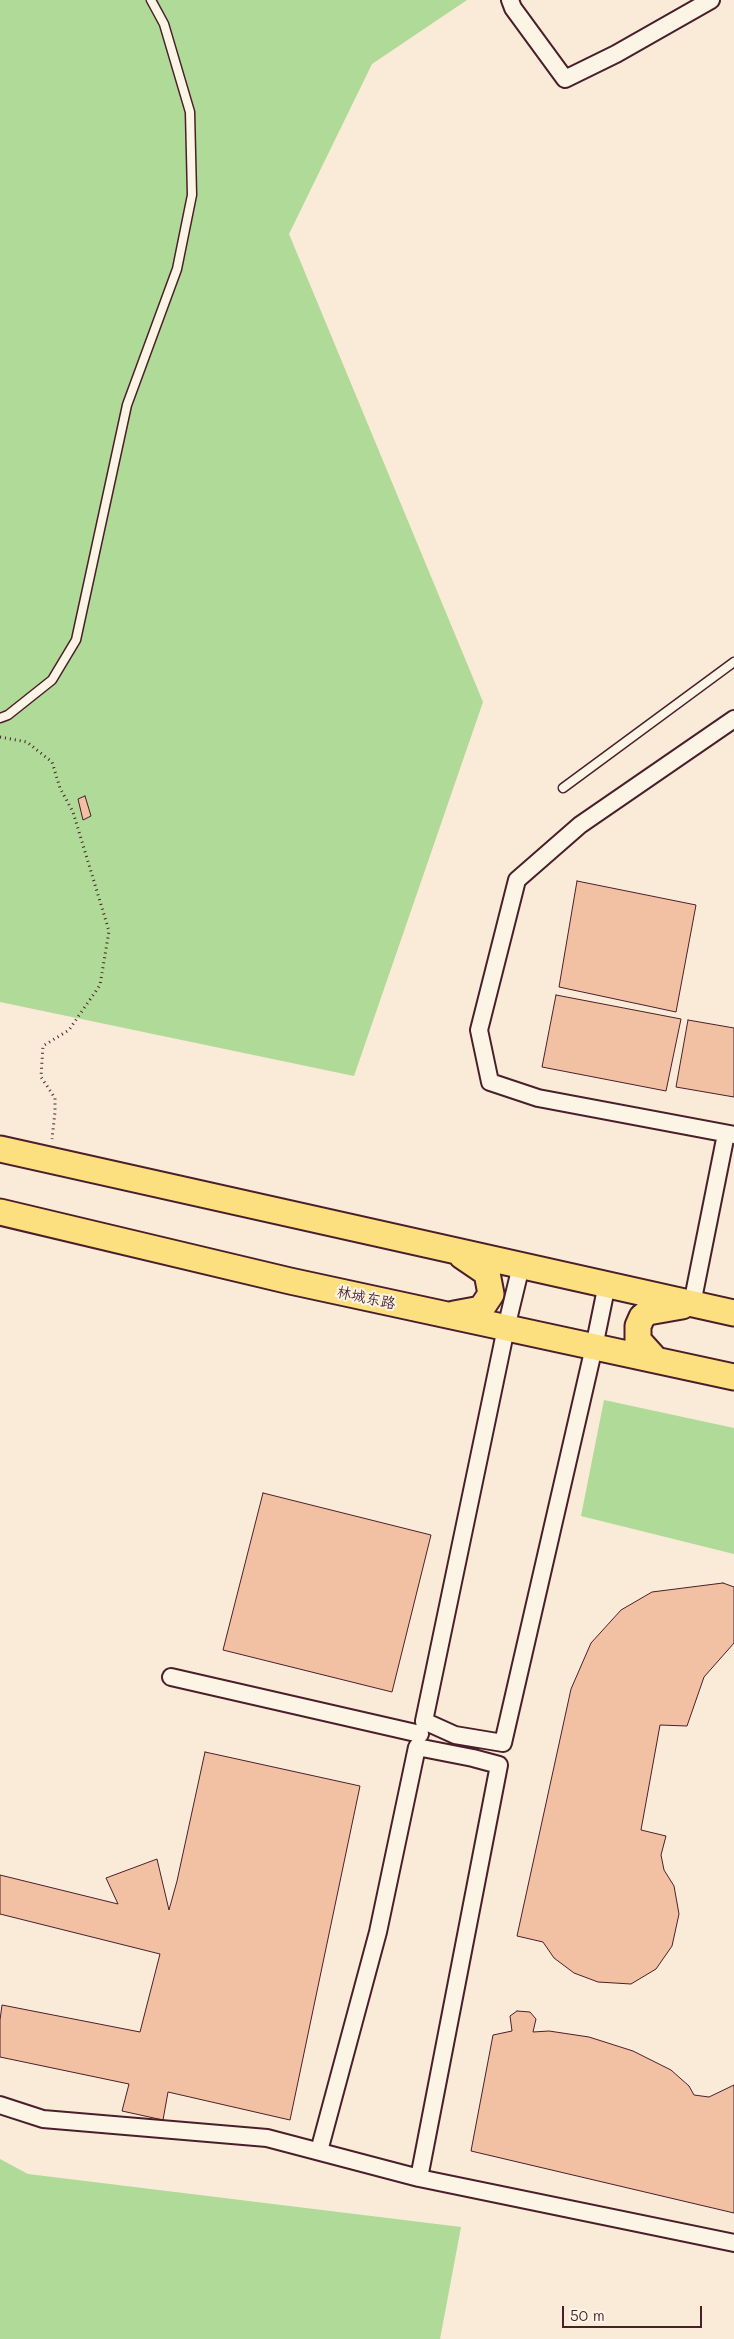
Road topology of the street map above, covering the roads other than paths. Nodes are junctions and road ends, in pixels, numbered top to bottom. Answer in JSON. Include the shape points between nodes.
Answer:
{"nodes":[{"id":1,"x":152,"y":0,"type":"edge"},
{"id":2,"x":510,"y":0,"type":"edge"},
{"id":3,"x":711,"y":0,"type":"edge"},
{"id":4,"x":734,"y":662,"type":"edge"},
{"id":5,"x":0,"y":718,"type":"edge"},
{"id":6,"x":734,"y":719,"type":"edge"},
{"id":7,"x":563,"y":788,"type":"dead end"},
{"id":8,"x":730,"y":1134,"type":"edge"},
{"id":9,"x":0,"y":1149,"type":"edge"},
{"id":10,"x":0,"y":1212,"type":"edge"},
{"id":11,"x":453,"y":1250,"type":"junction"},
{"id":12,"x":520,"y":1266,"type":"junction"},
{"id":13,"x":607,"y":1284,"type":"junction"},
{"id":14,"x":692,"y":1304,"type":"junction"},
{"id":15,"x":734,"y":1313,"type":"edge"},
{"id":16,"x":447,"y":1315,"type":"junction"},
{"id":17,"x":506,"y":1328,"type":"junction"},
{"id":18,"x":594,"y":1347,"type":"junction"},
{"id":19,"x":656,"y":1360,"type":"junction"},
{"id":20,"x":734,"y":1376,"type":"edge"},
{"id":21,"x":171,"y":1677,"type":"dead end"},
{"id":22,"x":421,"y":1734,"type":"junction"},
{"id":23,"x":503,"y":1743,"type":"junction"},
{"id":24,"x":499,"y":1765,"type":"junction"},
{"id":25,"x":0,"y":2105,"type":"edge"},
{"id":26,"x":319,"y":2152,"type":"junction"},
{"id":27,"x":419,"y":2178,"type":"junction"},
{"id":28,"x":734,"y":2243,"type":"edge"}],
"edges":[{"from":1,"to":5,"type":"lane","via":[[164,24],[190,112],[192,195],[177,269],[127,405],[76,640],[52,680]]},
{"from":2,"to":3,"type":"street","via":[[565,79]]},
{"from":4,"to":7,"type":"lane"},
{"from":6,"to":8,"type":"street","via":[[580,825],[518,880],[479,1030],[490,1082],[538,1098]]},
{"from":8,"to":14,"type":"street"},
{"from":9,"to":11,"type":"main road"},
{"from":10,"to":16,"type":"main road","name":"林城东路"},
{"from":11,"to":12,"type":"main road"},
{"from":11,"to":16,"type":"main road","via":[[486,1273],[491,1294],[477,1311]]},
{"from":12,"to":13,"type":"main road"},
{"from":12,"to":17,"type":"street"},
{"from":13,"to":14,"type":"main road"},
{"from":13,"to":18,"type":"street"},
{"from":14,"to":15,"type":"main road"},
{"from":14,"to":19,"type":"main road","via":[[654,1310],[642,1317],[636,1333],[638,1340]]},
{"from":16,"to":17,"type":"main road","name":"林城东路"},
{"from":17,"to":18,"type":"main road","name":"林城东路"},
{"from":17,"to":22,"type":"street"},
{"from":18,"to":19,"type":"main road","name":"林城东路"},
{"from":18,"to":23,"type":"street"},
{"from":19,"to":20,"type":"main road","name":"林城东路"},
{"from":21,"to":22,"type":"street"},
{"from":22,"to":23,"type":"street","via":[[455,1735]]},
{"from":22,"to":24,"type":"street","via":[[473,1758]]},
{"from":22,"to":26,"type":"street","via":[[378,1932]]},
{"from":23,"to":24,"type":"street"},
{"from":24,"to":27,"type":"street"},
{"from":25,"to":26,"type":"street","via":[[44,2119],[267,2138]]},
{"from":26,"to":27,"type":"street"},
{"from":27,"to":28,"type":"street"}]}
